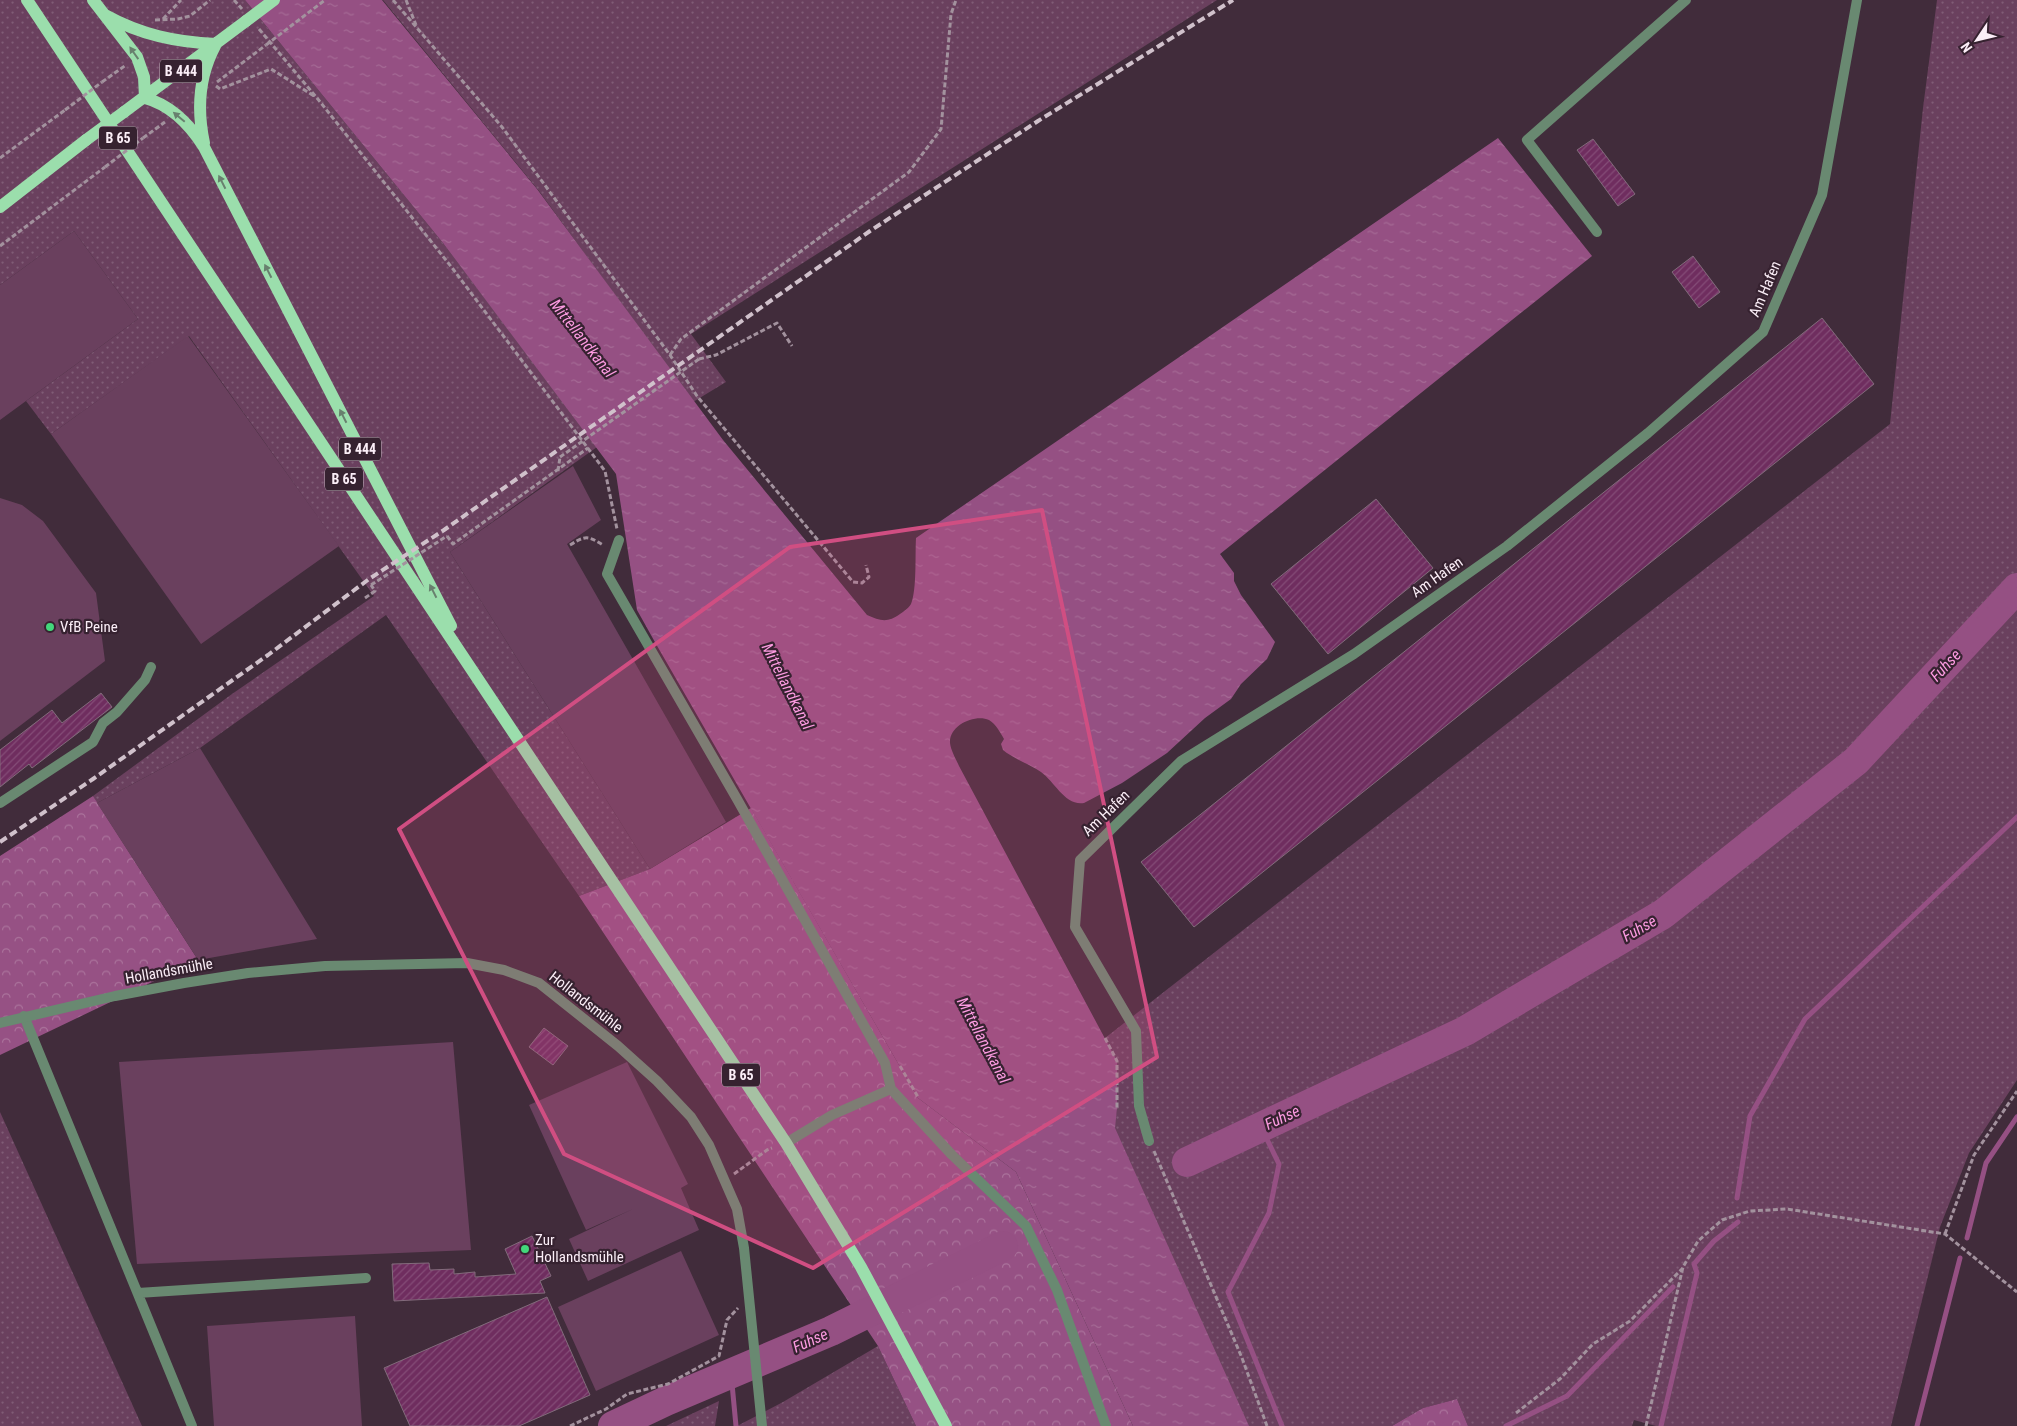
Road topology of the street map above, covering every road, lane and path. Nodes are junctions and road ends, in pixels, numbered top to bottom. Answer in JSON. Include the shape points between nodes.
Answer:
{"nodes":[{"id":1,"x":26,"y":0,"type":"edge"},
{"id":2,"x":93,"y":0,"type":"edge"},
{"id":3,"x":182,"y":0,"type":"edge"},
{"id":4,"x":210,"y":0,"type":"edge"},
{"id":5,"x":234,"y":0,"type":"edge"},
{"id":6,"x":274,"y":0,"type":"edge"},
{"id":7,"x":325,"y":0,"type":"edge"},
{"id":8,"x":393,"y":0,"type":"edge"},
{"id":9,"x":406,"y":0,"type":"edge"},
{"id":10,"x":956,"y":0,"type":"edge"},
{"id":11,"x":1686,"y":0,"type":"edge"},
{"id":12,"x":1857,"y":0,"type":"edge"},
{"id":13,"x":105,"y":15,"type":"junction"},
{"id":14,"x":163,"y":19,"type":"junction"},
{"id":15,"x":249,"y":20,"type":"junction"},
{"id":16,"x":417,"y":28,"type":"junction"},
{"id":17,"x":149,"y":34,"type":"junction"},
{"id":18,"x":216,"y":44,"type":"junction"},
{"id":19,"x":266,"y":45,"type":"dead end"},
{"id":20,"x":102,"y":82,"type":"dead end"},
{"id":21,"x":213,"y":85,"type":"dead end"},
{"id":22,"x":145,"y":98,"type":"junction"},
{"id":23,"x":317,"y":98,"type":"junction"},
{"id":24,"x":143,"y":138,"type":"dead end"},
{"id":25,"x":204,"y":147,"type":"junction"},
{"id":26,"x":0,"y":158,"type":"edge"},
{"id":27,"x":18,"y":194,"type":"junction"},
{"id":28,"x":0,"y":196,"type":"edge"},
{"id":29,"x":0,"y":207,"type":"edge"},
{"id":30,"x":1597,"y":232,"type":"dead end"},
{"id":31,"x":0,"y":246,"type":"edge"},
{"id":32,"x":792,"y":346,"type":"dead end"},
{"id":33,"x":670,"y":355,"type":"junction"},
{"id":34,"x":588,"y":448,"type":"junction"},
{"id":35,"x":558,"y":471,"type":"junction"},
{"id":36,"x":619,"y":540,"type":"joint"},
{"id":37,"x":570,"y":545,"type":"dead end"},
{"id":38,"x":615,"y":552,"type":"junction"},
{"id":39,"x":866,"y":565,"type":"dead end"},
{"id":40,"x":365,"y":598,"type":"dead end"},
{"id":41,"x":151,"y":667,"type":"dead end"},
{"id":42,"x":479,"y":682,"type":"junction"},
{"id":43,"x":0,"y":803,"type":"edge"},
{"id":44,"x":24,"y":1016,"type":"junction"},
{"id":45,"x":0,"y":1023,"type":"edge"},
{"id":46,"x":1105,"y":1038,"type":"dead end"},
{"id":47,"x":891,"y":1088,"type":"junction"},
{"id":48,"x":2017,"y":1090,"type":"edge"},
{"id":49,"x":1117,"y":1109,"type":"dead end"},
{"id":50,"x":1149,"y":1141,"type":"joint"},
{"id":51,"x":786,"y":1143,"type":"junction"},
{"id":52,"x":725,"y":1180,"type":"junction"},
{"id":53,"x":1945,"y":1234,"type":"junction"},
{"id":54,"x":1683,"y":1267,"type":"junction"},
{"id":55,"x":366,"y":1278,"type":"dead end"},
{"id":56,"x":2017,"y":1292,"type":"edge"},
{"id":57,"x":138,"y":1293,"type":"junction"},
{"id":58,"x":727,"y":1320,"type":"dead end"},
{"id":59,"x":1516,"y":1413,"type":"dead end"},
{"id":60,"x":192,"y":1426,"type":"edge"},
{"id":61,"x":570,"y":1426,"type":"edge"},
{"id":62,"x":762,"y":1426,"type":"edge"},
{"id":63,"x":946,"y":1426,"type":"edge"},
{"id":64,"x":1106,"y":1426,"type":"edge"},
{"id":65,"x":1266,"y":1426,"type":"edge"},
{"id":66,"x":1646,"y":1426,"type":"edge"}],
"edges":[{"from":1,"to":42,"type":"main road","number":"B 65"},
{"from":2,"to":13,"type":"main road"},
{"from":3,"to":14,"type":"path"},
{"from":4,"to":14,"type":"path","via":[[190,16]]},
{"from":5,"to":15,"type":"path"},
{"from":6,"to":15,"type":"main road","number":"B 444","bridge":true},
{"from":7,"to":19,"type":"path","bridge":true},
{"from":8,"to":16,"type":"path"},
{"from":9,"to":16,"type":"path"},
{"from":10,"to":33,"type":"path","via":[[951,14],[941,129],[909,172],[681,339]]},
{"from":11,"to":30,"type":"street","via":[[1526,140]]},
{"from":12,"to":50,"type":"street","name":"Am Hafen","via":[[1822,195],[1763,332],[1648,433],[1507,546],[1354,654],[1181,761],[1080,860],[1075,927],[1136,1030],[1139,1106]]},
{"from":13,"to":17,"type":"main road"},
{"from":22,"to":13,"type":"main road","one_way":true,"via":[[144,77],[137,57]]},
{"from":14,"to":17,"type":"path","via":[[151,23]]},
{"from":15,"to":18,"type":"main road","number":"B 444"},
{"from":15,"to":23,"type":"path"},
{"from":16,"to":33,"type":"path","via":[[502,127]]},
{"from":17,"to":18,"type":"main road"},
{"from":18,"to":22,"type":"main road","number":"B 444"},
{"from":18,"to":25,"type":"main road","via":[[205,70],[200,94]]},
{"from":20,"to":26,"type":"path","bridge":true},
{"from":21,"to":23,"type":"path","via":[[220,89],[271,69]]},
{"from":25,"to":22,"type":"main road","one_way":true,"via":[[176,113]]},
{"from":22,"to":27,"type":"main road","number":"B 444","bridge":true},
{"from":23,"to":34,"type":"path","via":[[453,269]]},
{"from":24,"to":31,"type":"path","bridge":true},
{"from":42,"to":25,"type":"main road","number":"B 444","one_way":true},
{"from":27,"to":28,"type":"main road"},
{"from":27,"to":29,"type":"main road"},
{"from":32,"to":35,"type":"path","bridge":true,"via":[[777,324],[716,355],[699,360],[560,457]]},
{"from":33,"to":39,"type":"path","via":[[697,396],[853,582],[862,583],[869,577]]},
{"from":34,"to":35,"type":"path"},
{"from":34,"to":36,"type":"path","via":[[605,471]]},
{"from":35,"to":40,"type":"path","bridge":true,"via":[[453,544],[447,536],[371,585],[375,591]]},
{"from":36,"to":38,"type":"street"},
{"from":37,"to":38,"type":"path","via":[[582,537],[591,538]]},
{"from":38,"to":47,"type":"street","via":[[607,574],[885,1063]]},
{"from":41,"to":43,"type":"street","via":[[145,680],[103,723],[93,742]]},
{"from":42,"to":51,"type":"main road","number":"B 65"},
{"from":44,"to":45,"type":"street","name":"Hollandsmühle"},
{"from":44,"to":52,"type":"street","name":"Hollandsmühle","via":[[248,973],[325,966],[467,963],[504,970],[539,983],[657,1081],[691,1117],[709,1145]]},
{"from":44,"to":57,"type":"street"},
{"from":46,"to":49,"type":"path","via":[[1117,1061]]},
{"from":47,"to":51,"type":"street","via":[[832,1115]]},
{"from":47,"to":64,"type":"street","via":[[952,1155],[1026,1226],[1057,1290]]},
{"from":48,"to":53,"type":"path","via":[[1974,1155]]},
{"from":50,"to":65,"type":"path","via":[[1242,1358]]},
{"from":51,"to":52,"type":"path","via":[[767,1150]]},
{"from":51,"to":63,"type":"main road","number":"B 65","via":[[861,1267]]},
{"from":52,"to":62,"type":"street","name":"Hollandsmühle","via":[[744,1248]]},
{"from":53,"to":54,"type":"path","via":[[1787,1209],[1750,1211],[1722,1220],[1698,1241]]},
{"from":53,"to":56,"type":"path"},
{"from":54,"to":59,"type":"path","via":[[1630,1321],[1593,1344],[1560,1379]]},
{"from":54,"to":66,"type":"path"},
{"from":55,"to":57,"type":"street"},
{"from":57,"to":60,"type":"street"},
{"from":58,"to":61,"type":"path","via":[[719,1356],[668,1384],[627,1394],[606,1409]]}]}
